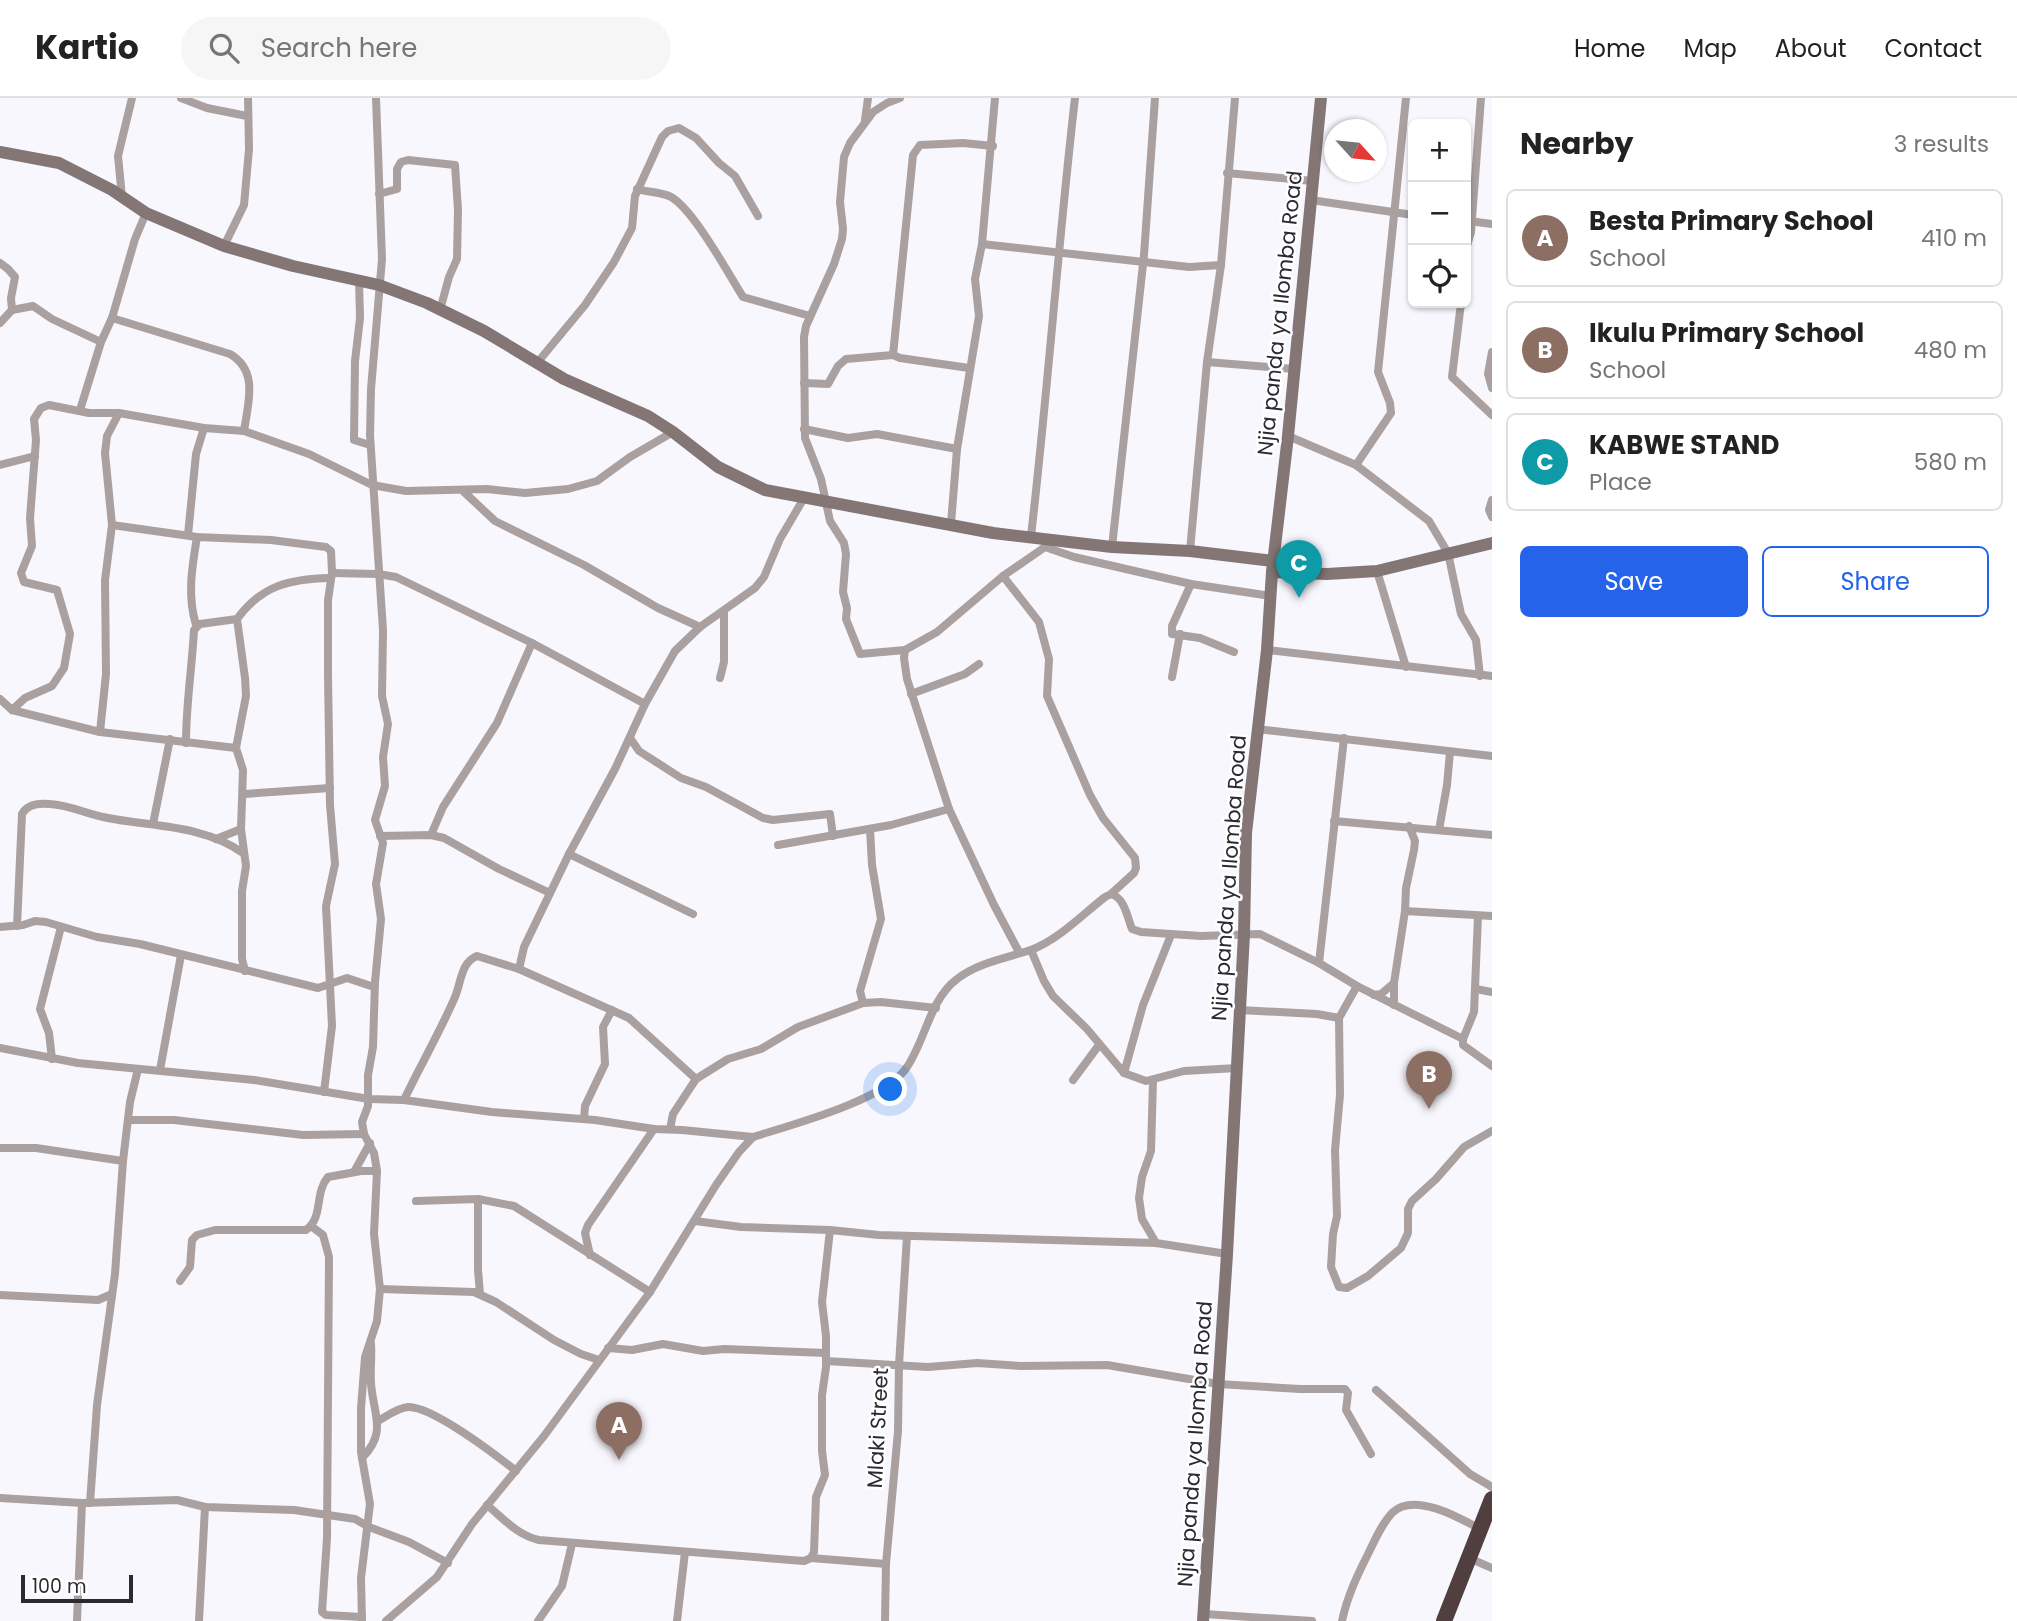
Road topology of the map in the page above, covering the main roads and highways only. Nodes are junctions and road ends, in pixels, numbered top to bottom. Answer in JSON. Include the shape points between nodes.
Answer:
{"nodes":[{"id":1,"x":1492,"y":1499,"type":"edge"},
{"id":2,"x":1444,"y":1621,"type":"edge"}],
"edges":[{"from":1,"to":2,"type":"highway"}]}
